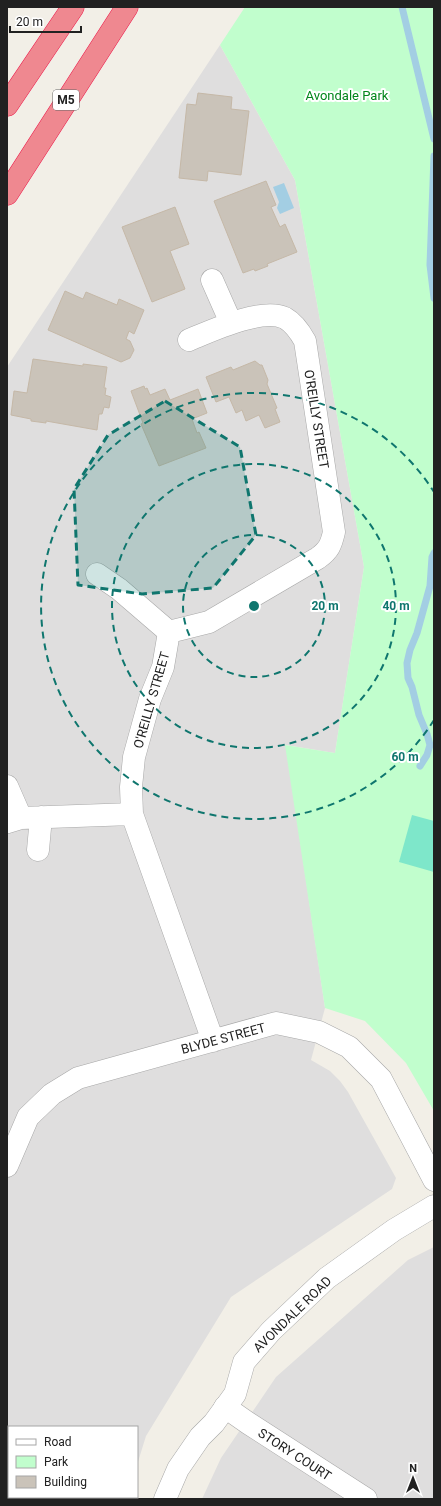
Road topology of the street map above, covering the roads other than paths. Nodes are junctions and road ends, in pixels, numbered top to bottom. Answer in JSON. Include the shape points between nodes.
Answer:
{"nodes":[{"id":1,"x":73,"y":7,"type":"edge"},
{"id":2,"x":127,"y":7,"type":"edge"},
{"id":3,"x":7,"y":105,"type":"edge"},
{"id":4,"x":7,"y":194,"type":"edge"},
{"id":5,"x":212,"y":280,"type":"dead end"},
{"id":6,"x":231,"y":323,"type":"junction"},
{"id":7,"x":189,"y":340,"type":"dead end"},
{"id":8,"x":97,"y":574,"type":"dead end"},
{"id":9,"x":169,"y":632,"type":"junction"},
{"id":10,"x":7,"y":786,"type":"edge"},
{"id":11,"x":132,"y":814,"type":"junction"},
{"id":12,"x":23,"y":819,"type":"edge"},
{"id":13,"x":38,"y":850,"type":"dead end"},
{"id":14,"x":213,"y":1041,"type":"junction"},
{"id":15,"x":7,"y":1166,"type":"edge"},
{"id":16,"x":434,"y":1180,"type":"edge"},
{"id":17,"x":434,"y":1206,"type":"edge"},
{"id":18,"x":225,"y":1407,"type":"junction"},
{"id":19,"x":165,"y":1499,"type":"edge"},
{"id":20,"x":366,"y":1499,"type":"edge"}],
"edges":[{"from":1,"to":3,"type":"highway"},
{"from":2,"to":4,"type":"highway","number":"M5"},
{"from":5,"to":6,"type":"street"},
{"from":6,"to":7,"type":"street","name":"O'REILLY STREET"},
{"from":6,"to":9,"type":"street","name":"O'REILLY STREET","via":[[262,316],[285,318],[298,328],[306,341],[334,532],[327,551],[318,558],[209,622]]},
{"from":8,"to":9,"type":"street"},
{"from":9,"to":11,"type":"street","name":"O'REILLY STREET","via":[[163,667],[150,699],[134,757]]},
{"from":10,"to":12,"type":"street"},
{"from":11,"to":12,"type":"street"},
{"from":11,"to":14,"type":"street","name":"O'REILLY STREET"},
{"from":12,"to":13,"type":"street"},
{"from":14,"to":15,"type":"street","name":"BLYDE STREET","via":[[78,1078],[52,1094],[28,1117]]},
{"from":14,"to":16,"type":"street","name":"BLYDE STREET","via":[[276,1023],[319,1032],[349,1047],[380,1079]]},
{"from":17,"to":18,"type":"street","name":"AVONDALE ROAD","via":[[394,1230],[327,1278],[292,1310],[244,1362],[235,1394]]},
{"from":18,"to":19,"type":"street","name":"AVONDALE ROAD","via":[[178,1469]]},
{"from":18,"to":20,"type":"street","name":"STORY COURT"}]}
